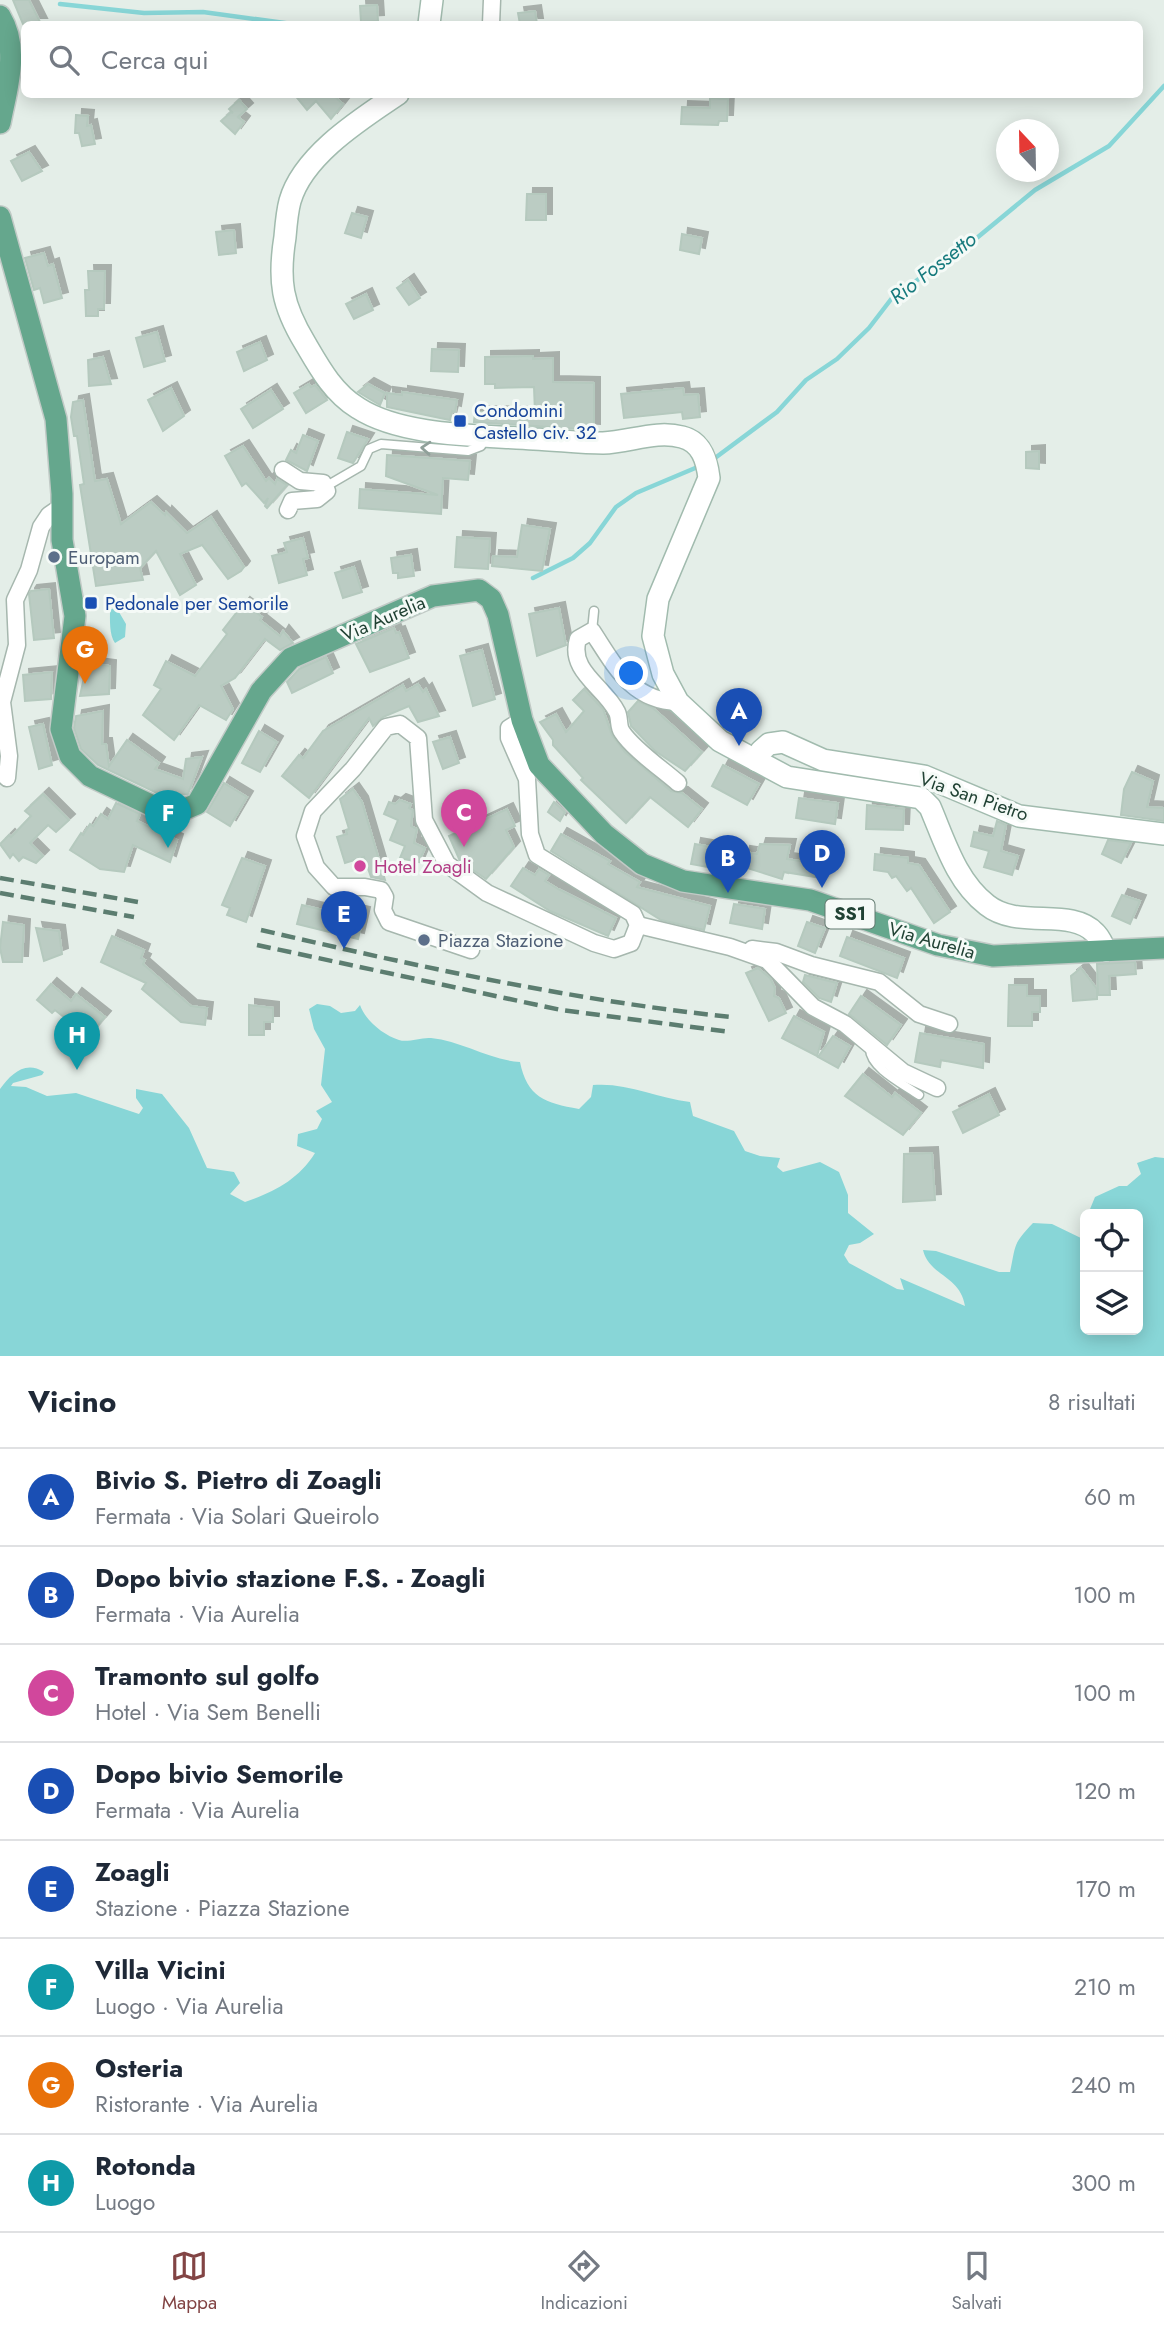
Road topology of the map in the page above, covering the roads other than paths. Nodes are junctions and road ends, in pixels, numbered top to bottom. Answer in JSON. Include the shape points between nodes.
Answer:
{"nodes":[{"id":1,"x":432,"y":0,"type":"edge"},
{"id":2,"x":492,"y":0,"type":"edge"},
{"id":3,"x":0,"y":16,"type":"edge"},
{"id":4,"x":429,"y":21,"type":"edge"},
{"id":5,"x":491,"y":21,"type":"edge"},
{"id":6,"x":392,"y":98,"type":"edge"},
{"id":7,"x":0,"y":122,"type":"edge"},
{"id":8,"x":0,"y":217,"type":"edge"},
{"id":9,"x":487,"y":436,"type":"junction"},
{"id":10,"x":283,"y":470,"type":"dead end"},
{"id":11,"x":325,"y":487,"type":"junction"},
{"id":12,"x":62,"y":506,"type":"junction"},
{"id":13,"x":288,"y":510,"type":"dead end"},
{"id":14,"x":594,"y":611,"type":"dead end"},
{"id":15,"x":592,"y":631,"type":"junction"},
{"id":16,"x":678,"y":702,"type":"junction"},
{"id":17,"x":522,"y":720,"type":"junction"},
{"id":18,"x":757,"y":761,"type":"junction"},
{"id":19,"x":7,"y":778,"type":"dead end"},
{"id":20,"x":678,"y":783,"type":"dead end"},
{"id":21,"x":1164,"y":834,"type":"edge"},
{"id":22,"x":638,"y":925,"type":"junction"},
{"id":23,"x":1164,"y":948,"type":"edge"},
{"id":24,"x":734,"y":949,"type":"junction"},
{"id":25,"x":471,"y":950,"type":"dead end"},
{"id":26,"x":1107,"y":951,"type":"junction"},
{"id":27,"x":949,"y":1024,"type":"dead end"},
{"id":28,"x":872,"y":1046,"type":"junction"},
{"id":29,"x":937,"y":1088,"type":"dead end"},
{"id":30,"x":919,"y":1095,"type":"dead end"}],
"edges":[{"from":1,"to":4,"type":"street"},
{"from":2,"to":5,"type":"street"},
{"from":3,"to":7,"type":"main road","via":[[8,29],[12,64]]},
{"from":6,"to":9,"type":"street","via":[[359,120],[312,163],[291,198],[281,289],[292,322],[328,382],[357,408],[389,422]]},
{"from":8,"to":12,"type":"main road","name":"Via Aurelia","number":"SS1","via":[[56,419]]},
{"from":9,"to":11,"type":"lane","one_way":true,"via":[[481,446],[468,451],[381,444],[369,449],[361,466]]},
{"from":9,"to":16,"type":"street","via":[[605,443],[659,435],[684,438],[697,446],[708,467],[658,599],[653,636],[663,674]]},
{"from":10,"to":11,"type":"street","via":[[300,481]]},
{"from":11,"to":13,"type":"street","via":[[327,491],[317,499],[292,501]]},
{"from":12,"to":17,"type":"main road","name":"Via Aurelia","number":"SS1","via":[[62,540],[75,616],[61,729],[70,756],[90,776],[159,809],[197,804],[261,691],[291,658],[451,592],[479,590],[491,599]]},
{"from":12,"to":19,"type":"street","via":[[49,514],[41,527],[15,600],[18,645],[2,702]]},
{"from":14,"to":15,"type":"lane"},
{"from":15,"to":16,"type":"street","via":[[627,682],[659,702]]},
{"from":15,"to":20,"type":"street","via":[[576,644],[584,671],[618,714],[621,731]]},
{"from":16,"to":18,"type":"street","via":[[720,741]]},
{"from":17,"to":22,"type":"street","via":[[509,728],[509,738],[527,779],[530,834],[537,855],[633,914]]},
{"from":17,"to":26,"type":"main road","name":"Via Aurelia","number":"SS1","via":[[539,765],[604,834],[642,864],[683,881],[810,900],[938,945],[993,957]]},
{"from":18,"to":21,"type":"street","name":"Via San Pietro","via":[[769,744],[783,742],[823,760],[925,776],[1019,816]]},
{"from":18,"to":26,"type":"street","via":[[786,777],[921,798],[930,807],[963,882],[988,907],[1014,918],[1080,922],[1096,933]]},
{"from":22,"to":24,"type":"street"},
{"from":22,"to":25,"type":"street","via":[[631,943],[614,949],[594,943],[487,893],[447,864],[424,820],[418,738],[400,724],[386,727],[313,811],[305,836],[316,867],[334,887],[381,890],[388,922]]},
{"from":23,"to":26,"type":"main road","name":"Via Aurelia","number":"SS1"},
{"from":24,"to":27,"type":"street","via":[[776,952],[879,982],[919,1014]]},
{"from":24,"to":28,"type":"street","via":[[766,960],[813,1007],[830,1014]]},
{"from":28,"to":29,"type":"street","via":[[903,1072]]},
{"from":28,"to":30,"type":"lane","via":[[869,1052],[886,1072]]}]}
